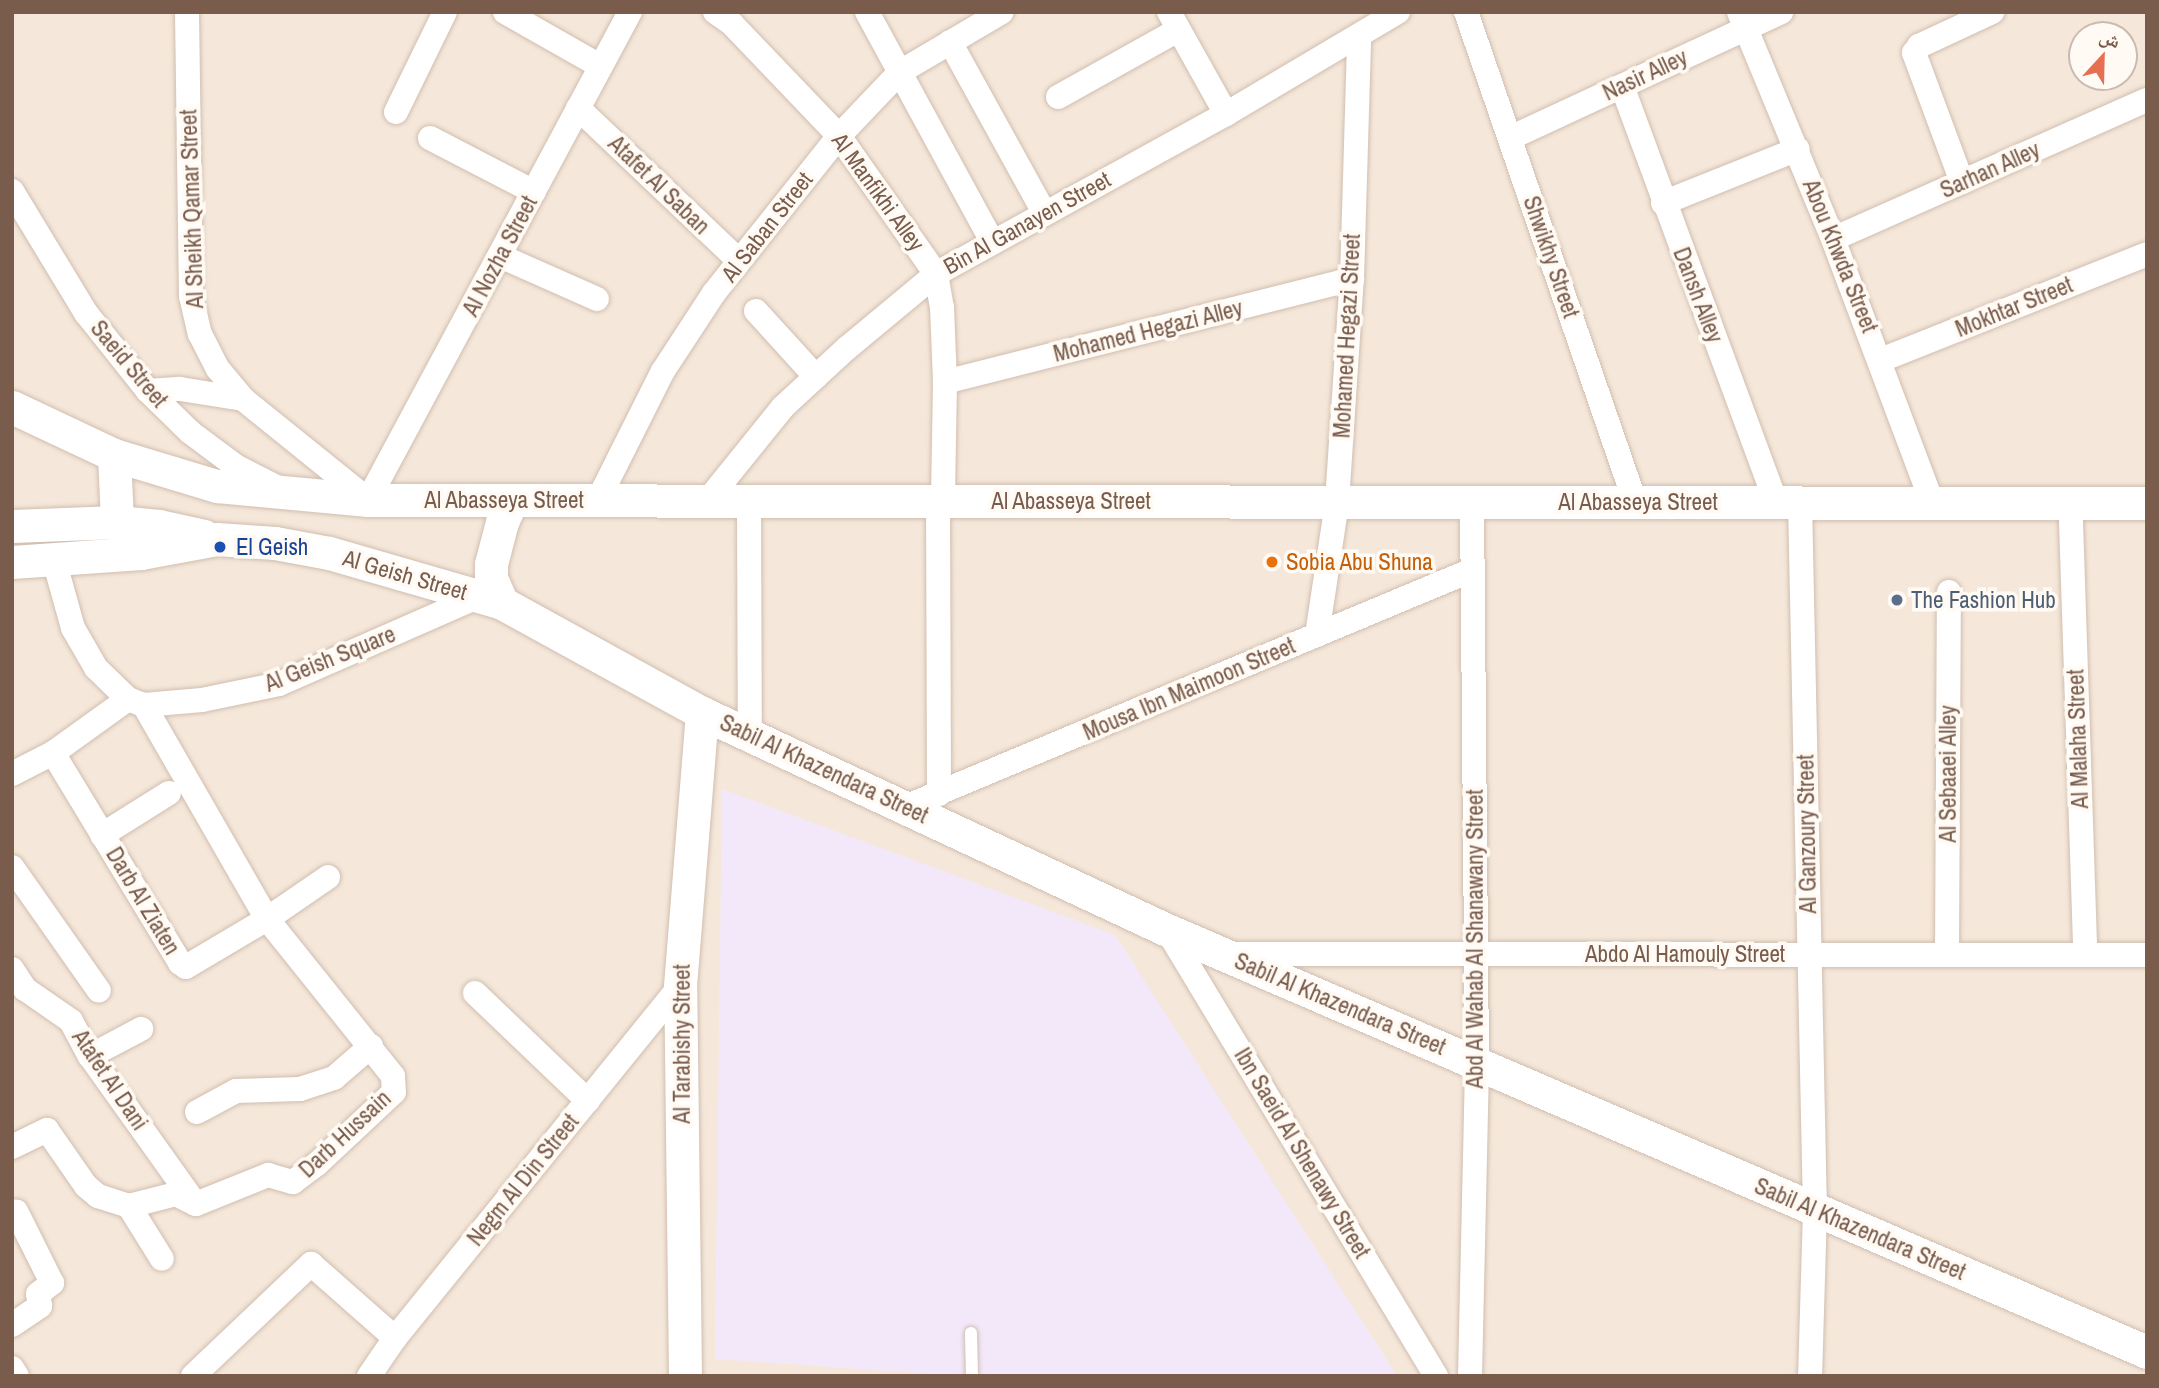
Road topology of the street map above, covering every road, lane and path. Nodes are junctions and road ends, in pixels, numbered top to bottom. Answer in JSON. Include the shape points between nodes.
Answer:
{"nodes":[{"id":1,"x":187,"y":12,"type":"edge"},
{"id":2,"x":445,"y":12,"type":"edge"},
{"id":3,"x":505,"y":12,"type":"edge"},
{"id":4,"x":630,"y":12,"type":"edge"},
{"id":5,"x":716,"y":12,"type":"edge"},
{"id":6,"x":867,"y":12,"type":"edge"},
{"id":7,"x":1002,"y":12,"type":"edge"},
{"id":8,"x":1398,"y":12,"type":"edge"},
{"id":9,"x":1466,"y":12,"type":"edge"},
{"id":10,"x":1781,"y":12,"type":"edge"},
{"id":11,"x":1983,"y":14,"type":"edge"},
{"id":12,"x":1743,"y":20,"type":"edge"},
{"id":13,"x":1173,"y":21,"type":"edge"},
{"id":14,"x":1359,"y":36,"type":"junction"},
{"id":15,"x":950,"y":42,"type":"junction"},
{"id":16,"x":600,"y":66,"type":"junction"},
{"id":17,"x":900,"y":72,"type":"junction"},
{"id":18,"x":1622,"y":86,"type":"junction"},
{"id":19,"x":1058,"y":97,"type":"dead end"},
{"id":20,"x":2147,"y":100,"type":"edge"},
{"id":21,"x":578,"y":108,"type":"junction"},
{"id":22,"x":397,"y":112,"type":"dead end"},
{"id":23,"x":1226,"y":114,"type":"junction"},
{"id":24,"x":839,"y":136,"type":"junction"},
{"id":25,"x":430,"y":138,"type":"dead end"},
{"id":26,"x":1510,"y":138,"type":"junction"},
{"id":27,"x":1798,"y":149,"type":"junction"},
{"id":28,"x":1962,"y":182,"type":"junction"},
{"id":29,"x":12,"y":191,"type":"edge"},
{"id":30,"x":534,"y":192,"type":"junction"},
{"id":31,"x":1663,"y":203,"type":"junction"},
{"id":32,"x":1044,"y":212,"type":"junction"},
{"id":33,"x":1833,"y":239,"type":"junction"},
{"id":34,"x":992,"y":241,"type":"junction"},
{"id":35,"x":2147,"y":254,"type":"edge"},
{"id":36,"x":500,"y":256,"type":"junction"},
{"id":37,"x":739,"y":261,"type":"junction"},
{"id":38,"x":936,"y":274,"type":"junction"},
{"id":39,"x":1352,"y":279,"type":"junction"},
{"id":40,"x":597,"y":299,"type":"dead end"},
{"id":41,"x":756,"y":312,"type":"dead end"},
{"id":42,"x":1881,"y":360,"type":"junction"},
{"id":43,"x":816,"y":377,"type":"junction"},
{"id":44,"x":945,"y":382,"type":"junction"},
{"id":45,"x":148,"y":391,"type":"junction"},
{"id":46,"x":243,"y":399,"type":"junction"},
{"id":47,"x":12,"y":407,"type":"edge"},
{"id":48,"x":114,"y":455,"type":"junction"},
{"id":49,"x":289,"y":494,"type":"junction"},
{"id":50,"x":368,"y":500,"type":"junction"},
{"id":51,"x":512,"y":500,"type":"junction"},
{"id":52,"x":598,"y":500,"type":"junction"},
{"id":53,"x":708,"y":500,"type":"junction"},
{"id":54,"x":749,"y":500,"type":"junction"},
{"id":55,"x":941,"y":501,"type":"junction"},
{"id":56,"x":1337,"y":502,"type":"junction"},
{"id":57,"x":1472,"y":502,"type":"junction"},
{"id":58,"x":1635,"y":502,"type":"junction"},
{"id":59,"x":1788,"y":502,"type":"junction"},
{"id":60,"x":1932,"y":502,"type":"junction"},
{"id":61,"x":2147,"y":503,"type":"edge"},
{"id":62,"x":117,"y":522,"type":"junction"},
{"id":63,"x":2071,"y":522,"type":"dead end"},
{"id":64,"x":12,"y":526,"type":"edge"},
{"id":65,"x":217,"y":539,"type":"junction"},
{"id":66,"x":54,"y":560,"type":"junction"},
{"id":67,"x":12,"y":562,"type":"edge"},
{"id":68,"x":1472,"y":570,"type":"junction"},
{"id":69,"x":1949,"y":592,"type":"dead end"},
{"id":70,"x":490,"y":600,"type":"junction"},
{"id":71,"x":546,"y":627,"type":"joint"},
{"id":72,"x":1317,"y":635,"type":"junction"},
{"id":73,"x":136,"y":702,"type":"junction"},
{"id":74,"x":702,"y":713,"type":"junction"},
{"id":75,"x":750,"y":735,"type":"junction"},
{"id":76,"x":53,"y":753,"type":"junction"},
{"id":77,"x":12,"y":774,"type":"edge"},
{"id":78,"x":169,"y":793,"type":"dead end"},
{"id":79,"x":939,"y":794,"type":"junction"},
{"id":80,"x":905,"y":807,"type":"junction"},
{"id":81,"x":102,"y":835,"type":"junction"},
{"id":82,"x":12,"y":867,"type":"edge"},
{"id":83,"x":328,"y":877,"type":"dead end"},
{"id":84,"x":267,"y":919,"type":"junction"},
{"id":85,"x":1167,"y":930,"type":"junction"},
{"id":86,"x":1223,"y":954,"type":"junction"},
{"id":87,"x":1474,"y":954,"type":"junction"},
{"id":88,"x":1810,"y":955,"type":"junction"},
{"id":89,"x":1947,"y":955,"type":"junction"},
{"id":90,"x":2085,"y":955,"type":"junction"},
{"id":91,"x":2147,"y":955,"type":"edge"},
{"id":92,"x":15,"y":984,"type":"edge"},
{"id":93,"x":680,"y":986,"type":"junction"},
{"id":94,"x":99,"y":991,"type":"dead end"},
{"id":95,"x":475,"y":993,"type":"dead end"},
{"id":96,"x":141,"y":1029,"type":"dead end"},
{"id":97,"x":371,"y":1046,"type":"junction"},
{"id":98,"x":90,"y":1056,"type":"junction"},
{"id":99,"x":1477,"y":1063,"type":"junction"},
{"id":100,"x":588,"y":1101,"type":"junction"},
{"id":101,"x":197,"y":1112,"type":"dead end"},
{"id":102,"x":12,"y":1147,"type":"edge"},
{"id":103,"x":196,"y":1204,"type":"junction"},
{"id":104,"x":129,"y":1206,"type":"junction"},
{"id":105,"x":1815,"y":1210,"type":"junction"},
{"id":106,"x":16,"y":1211,"type":"dead end"},
{"id":107,"x":162,"y":1259,"type":"dead end"},
{"id":108,"x":12,"y":1325,"type":"edge"},
{"id":109,"x":971,"y":1333,"type":"dead end"},
{"id":110,"x":395,"y":1338,"type":"junction"},
{"id":111,"x":2147,"y":1352,"type":"edge"},
{"id":112,"x":12,"y":1368,"type":"edge"},
{"id":113,"x":17,"y":1376,"type":"edge"},
{"id":114,"x":193,"y":1376,"type":"edge"},
{"id":115,"x":369,"y":1376,"type":"edge"},
{"id":116,"x":685,"y":1376,"type":"edge"},
{"id":117,"x":972,"y":1376,"type":"edge"},
{"id":118,"x":1436,"y":1376,"type":"edge"},
{"id":119,"x":1470,"y":1376,"type":"edge"},
{"id":120,"x":1810,"y":1376,"type":"edge"}],
"edges":[{"from":1,"to":46,"type":"street","name":"Al Sheikh Qamar Street","via":[[191,296],[200,334],[218,369]]},
{"from":2,"to":22,"type":"street"},
{"from":3,"to":16,"type":"street"},
{"from":4,"to":16,"type":"street","name":"Al Nozha Street"},
{"from":5,"to":24,"type":"street","name":"Al Manfikhi Alley"},
{"from":6,"to":17,"type":"street"},
{"from":7,"to":15,"type":"street","name":"Al Saban Street"},
{"from":8,"to":14,"type":"street","name":"Bin Al Ganayen Street"},
{"from":9,"to":26,"type":"street","name":"Shwikhy Street"},
{"from":10,"to":12,"type":"street","name":"Nasir Alley"},
{"from":11,"to":28,"type":"street","via":[[1919,46],[1915,60]]},
{"from":12,"to":18,"type":"street","name":"Nasir Alley"},
{"from":12,"to":27,"type":"street","name":"Abou Khwda Street"},
{"from":13,"to":19,"type":"street"},
{"from":13,"to":23,"type":"street"},
{"from":14,"to":23,"type":"street","name":"Bin Al Ganayen Street"},
{"from":14,"to":39,"type":"street","name":"Mohamed Hegazi Street"},
{"from":15,"to":17,"type":"street","name":"Al Saban Street"},
{"from":15,"to":32,"type":"street"},
{"from":16,"to":21,"type":"street","name":"Al Nozha Street"},
{"from":17,"to":24,"type":"street","name":"Al Saban Street"},
{"from":17,"to":34,"type":"street"},
{"from":18,"to":26,"type":"street","name":"Nasir Alley"},
{"from":18,"to":31,"type":"street","name":"Dansh Alley"},
{"from":20,"to":28,"type":"street","name":"Sarhan Alley"},
{"from":21,"to":30,"type":"street","name":"Al Nozha Street"},
{"from":21,"to":37,"type":"street","name":"Atafet Al Saban"},
{"from":23,"to":32,"type":"street","name":"Bin Al Ganayen Street"},
{"from":24,"to":37,"type":"street","name":"Al Saban Street"},
{"from":24,"to":38,"type":"street","name":"Al Manfikhi Alley"},
{"from":25,"to":30,"type":"street"},
{"from":26,"to":58,"type":"street","name":"Shwikhy Street"},
{"from":27,"to":31,"type":"street"},
{"from":27,"to":33,"type":"street","name":"Abou Khwda Street"},
{"from":28,"to":33,"type":"street","name":"Sarhan Alley"},
{"from":29,"to":45,"type":"street","name":"Saeid Street","via":[[86,313]]},
{"from":30,"to":36,"type":"street","name":"Al Nozha Street"},
{"from":31,"to":59,"type":"street","name":"Dansh Alley"},
{"from":32,"to":34,"type":"street","name":"Bin Al Ganayen Street"},
{"from":33,"to":42,"type":"street","name":"Abou Khwda Street"},
{"from":34,"to":38,"type":"street","name":"Bin Al Ganayen Street"},
{"from":35,"to":42,"type":"street","name":"Mokhtar Street"},
{"from":36,"to":40,"type":"street"},
{"from":36,"to":50,"type":"street","name":"Al Nozha Street"},
{"from":37,"to":52,"type":"street","name":"Al Saban Street","via":[[663,371]]},
{"from":38,"to":43,"type":"street","name":"Bin Al Ganayen Street"},
{"from":38,"to":44,"type":"street","name":"Al Manfikhi Alley"},
{"from":39,"to":44,"type":"street","name":"Mohamed Hegazi Alley"},
{"from":39,"to":56,"type":"street","name":"Mohamed Hegazi Street"},
{"from":41,"to":43,"type":"street"},
{"from":42,"to":60,"type":"street","name":"Abou Khwda Street"},
{"from":43,"to":53,"type":"street","name":"Bin Al Ganayen Street","via":[[783,407]]},
{"from":44,"to":55,"type":"street","name":"Al Manfikhi Alley"},
{"from":45,"to":46,"type":"street","via":[[180,389]]},
{"from":45,"to":49,"type":"street","name":"Saeid Street","via":[[190,432],[237,467]]},
{"from":46,"to":50,"type":"street","name":"Al Sheikh Qamar Street"},
{"from":47,"to":48,"type":"main road","name":"Al Abasseya Street"},
{"from":48,"to":49,"type":"main road","name":"Al Abasseya Street","via":[[217,486]]},
{"from":48,"to":62,"type":"main road"},
{"from":49,"to":50,"type":"main road","name":"Al Abasseya Street"},
{"from":50,"to":51,"type":"main road","name":"Al Abasseya Street"},
{"from":51,"to":52,"type":"main road","name":"Al Abasseya Street"},
{"from":51,"to":70,"type":"main road","via":[[491,564]]},
{"from":52,"to":53,"type":"main road","name":"Al Abasseya Street"},
{"from":53,"to":54,"type":"main road","name":"Al Abasseya Street"},
{"from":54,"to":55,"type":"main road","name":"Al Abasseya Street"},
{"from":54,"to":75,"type":"street"},
{"from":55,"to":56,"type":"main road","name":"Al Abasseya Street"},
{"from":55,"to":79,"type":"street","name":"Al Manfikhi Alley"},
{"from":56,"to":57,"type":"main road","name":"Al Abasseya Street"},
{"from":56,"to":72,"type":"street","name":"Mohamed Hegazi Street"},
{"from":57,"to":58,"type":"main road","name":"Al Abasseya Street"},
{"from":57,"to":68,"type":"street","name":"Abd Al Wahab Al Shanawany Street"},
{"from":58,"to":59,"type":"main road","name":"Al Abasseya Street"},
{"from":59,"to":60,"type":"main road","name":"Al Abasseya Street"},
{"from":59,"to":88,"type":"street","name":"Al Ganzoury Street"},
{"from":60,"to":61,"type":"main road","name":"Al Abasseya Street"},
{"from":62,"to":64,"type":"main road","name":"Al Geish Street"},
{"from":62,"to":65,"type":"main road","name":"Al Geish Street"},
{"from":63,"to":90,"type":"street","name":"Al Malaha Street"},
{"from":65,"to":66,"type":"main road","name":"Al Geish Street","via":[[141,553]]},
{"from":65,"to":70,"type":"main road","name":"Al Geish Street","via":[[329,553]]},
{"from":66,"to":67,"type":"main road","name":"Al Geish Street"},
{"from":66,"to":73,"type":"street","via":[[73,628],[96,667]]},
{"from":68,"to":72,"type":"street","name":"Mousa Ibn Maimoon Street"},
{"from":68,"to":87,"type":"street","name":"Abd Al Wahab Al Shanawany Street"},
{"from":69,"to":89,"type":"street","name":"Al Sebaaei Alley"},
{"from":70,"to":71,"type":"main road","name":"Al Geish Street"},
{"from":70,"to":73,"type":"street","name":"Al Geish Square","via":[[279,684],[202,700]]},
{"from":71,"to":74,"type":"main road","name":"Sabil Al Khazendara Street"},
{"from":72,"to":79,"type":"street","name":"Mousa Ibn Maimoon Street"},
{"from":73,"to":76,"type":"street"},
{"from":73,"to":84,"type":"street","name":"Darb Hussain"},
{"from":74,"to":75,"type":"main road","name":"Sabil Al Khazendara Street"},
{"from":74,"to":93,"type":"main road","name":"Al Tarabishy Street"},
{"from":75,"to":80,"type":"main road","name":"Sabil Al Khazendara Street"},
{"from":76,"to":77,"type":"street"},
{"from":76,"to":81,"type":"street","name":"Darb Al Ziaten"},
{"from":78,"to":81,"type":"street"},
{"from":79,"to":80,"type":"street","name":"Mousa Ibn Maimoon Street"},
{"from":80,"to":85,"type":"main road","name":"Sabil Al Khazendara Street"},
{"from":81,"to":84,"type":"street","name":"Darb Al Ziaten","via":[[186,967]]},
{"from":82,"to":94,"type":"street"},
{"from":83,"to":84,"type":"street"},
{"from":84,"to":97,"type":"street","name":"Darb Hussain"},
{"from":85,"to":86,"type":"main road","name":"Sabil Al Khazendara Street"},
{"from":85,"to":118,"type":"street","name":"Ibn Saeid Al Shenawy Street"},
{"from":86,"to":87,"type":"street","name":"Abdo Al Hamouly Street"},
{"from":86,"to":99,"type":"main road","name":"Sabil Al Khazendara Street"},
{"from":87,"to":88,"type":"street","name":"Abdo Al Hamouly Street"},
{"from":87,"to":99,"type":"street","name":"Abd Al Wahab Al Shanawany Street"},
{"from":88,"to":89,"type":"street","name":"Abdo Al Hamouly Street"},
{"from":88,"to":105,"type":"street","name":"Al Ganzoury Street"},
{"from":89,"to":90,"type":"street","name":"Abdo Al Hamouly Street"},
{"from":90,"to":91,"type":"street","name":"Abdo Al Hamouly Street"},
{"from":92,"to":98,"type":"street","name":"Atafet Al Dani","via":[[67,1016]]},
{"from":93,"to":100,"type":"street","name":"Negm Al Din Street"},
{"from":93,"to":116,"type":"main road","name":"Al Tarabishy Street"},
{"from":95,"to":100,"type":"street"},
{"from":96,"to":98,"type":"street"},
{"from":97,"to":101,"type":"street","via":[[334,1078],[300,1088],[236,1091]]},
{"from":97,"to":103,"type":"street","name":"Darb Hussain","via":[[393,1076],[394,1092],[317,1164],[293,1182],[268,1175]]},
{"from":98,"to":103,"type":"street","name":"Atafet Al Dani"},
{"from":99,"to":105,"type":"main road","name":"Sabil Al Khazendara Street"},
{"from":99,"to":119,"type":"street","name":"Abd Al Wahab Al Shanawany Street"},
{"from":100,"to":110,"type":"street","name":"Negm Al Din Street"},
{"from":102,"to":104,"type":"street","via":[[47,1130],[86,1186],[97,1196]]},
{"from":103,"to":104,"type":"street","via":[[176,1194]]},
{"from":104,"to":107,"type":"street"},
{"from":105,"to":111,"type":"main road","name":"Sabil Al Khazendara Street"},
{"from":105,"to":120,"type":"street","name":"Al Ganzoury Street"},
{"from":106,"to":108,"type":"street","via":[[51,1283],[38,1294],[40,1307]]},
{"from":109,"to":117,"type":"lane"},
{"from":110,"to":114,"type":"street","via":[[311,1264]]},
{"from":110,"to":115,"type":"street","name":"Negm Al Din Street"},
{"from":112,"to":113,"type":"street"}]}
